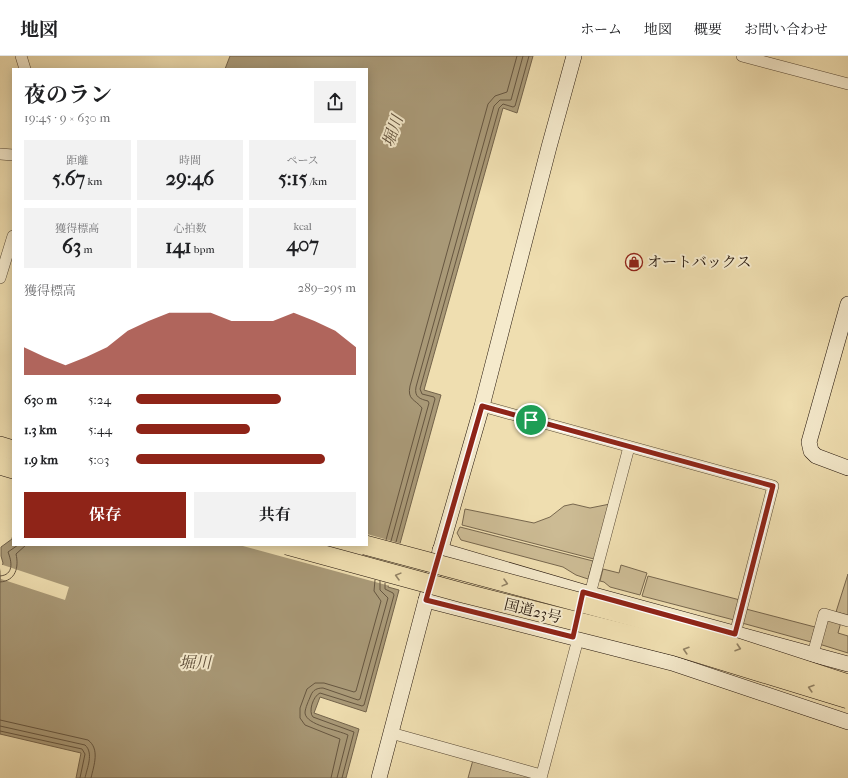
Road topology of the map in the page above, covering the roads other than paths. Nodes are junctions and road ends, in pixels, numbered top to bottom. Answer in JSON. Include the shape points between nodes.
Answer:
{"nodes":[{"id":1,"x":21,"y":56,"type":"edge"},
{"id":2,"x":574,"y":56,"type":"edge"},
{"id":3,"x":742,"y":56,"type":"edge"},
{"id":4,"x":25,"y":68,"type":"edge"},
{"id":5,"x":848,"y":84,"type":"edge"},
{"id":6,"x":0,"y":154,"type":"edge"},
{"id":7,"x":12,"y":155,"type":"edge"},
{"id":8,"x":12,"y":239,"type":"edge"},
{"id":9,"x":0,"y":278,"type":"edge"},
{"id":10,"x":848,"y":304,"type":"edge"},
{"id":11,"x":482,"y":406,"type":"junction"},
{"id":12,"x":0,"y":446,"type":"edge"},
{"id":13,"x":629,"y":447,"type":"junction"},
{"id":14,"x":12,"y":450,"type":"edge"},
{"id":15,"x":0,"y":465,"type":"edge"},
{"id":16,"x":848,"y":468,"type":"edge"},
{"id":17,"x":12,"y":469,"type":"edge"},
{"id":18,"x":292,"y":546,"type":"edge"},
{"id":19,"x":368,"y":546,"type":"edge"},
{"id":20,"x":440,"y":550,"type":"junction"},
{"id":21,"x":587,"y":593,"type":"junction"},
{"id":22,"x":426,"y":600,"type":"junction"},
{"id":23,"x":848,"y":621,"type":"edge"},
{"id":24,"x":735,"y":634,"type":"junction"},
{"id":25,"x":576,"y":638,"type":"junction"},
{"id":26,"x":813,"y":654,"type":"junction"},
{"id":27,"x":848,"y":664,"type":"edge"},
{"id":28,"x":848,"y":684,"type":"edge"},
{"id":29,"x":848,"y":699,"type":"edge"},
{"id":30,"x":848,"y":722,"type":"edge"},
{"id":31,"x":391,"y":733,"type":"junction"},
{"id":32,"x":541,"y":777,"type":"edge"},
{"id":33,"x":379,"y":778,"type":"edge"}],
"edges":[{"from":1,"to":4,"type":"street"},
{"from":2,"to":11,"type":"street"},
{"from":3,"to":5,"type":"street"},
{"from":6,"to":7,"type":"street"},
{"from":8,"to":9,"type":"street"},
{"from":10,"to":16,"type":"street","via":[[809,442],[810,451],[816,456]]},
{"from":11,"to":13,"type":"street"},
{"from":11,"to":20,"type":"street"},
{"from":12,"to":14,"type":"highway"},
{"from":13,"to":21,"type":"street"},
{"from":13,"to":24,"type":"street","via":[[773,486]]},
{"from":15,"to":17,"type":"highway"},
{"from":29,"to":18,"type":"highway","name":"国道23号","one_way":true,"bridge":true,"via":[[675,646],[463,593]]},
{"from":19,"to":28,"type":"highway","name":"国道23号","one_way":true,"bridge":true,"via":[[676,628]]},
{"from":20,"to":21,"type":"street"},
{"from":20,"to":22,"type":"street"},
{"from":21,"to":24,"type":"street"},
{"from":21,"to":25,"type":"street"},
{"from":22,"to":25,"type":"street"},
{"from":22,"to":31,"type":"street"},
{"from":23,"to":26,"type":"street","via":[[824,614]]},
{"from":24,"to":26,"type":"street"},
{"from":25,"to":30,"type":"street","via":[[672,662]]},
{"from":25,"to":32,"type":"street"},
{"from":26,"to":27,"type":"street"},
{"from":31,"to":32,"type":"street"},
{"from":31,"to":33,"type":"street"}]}
